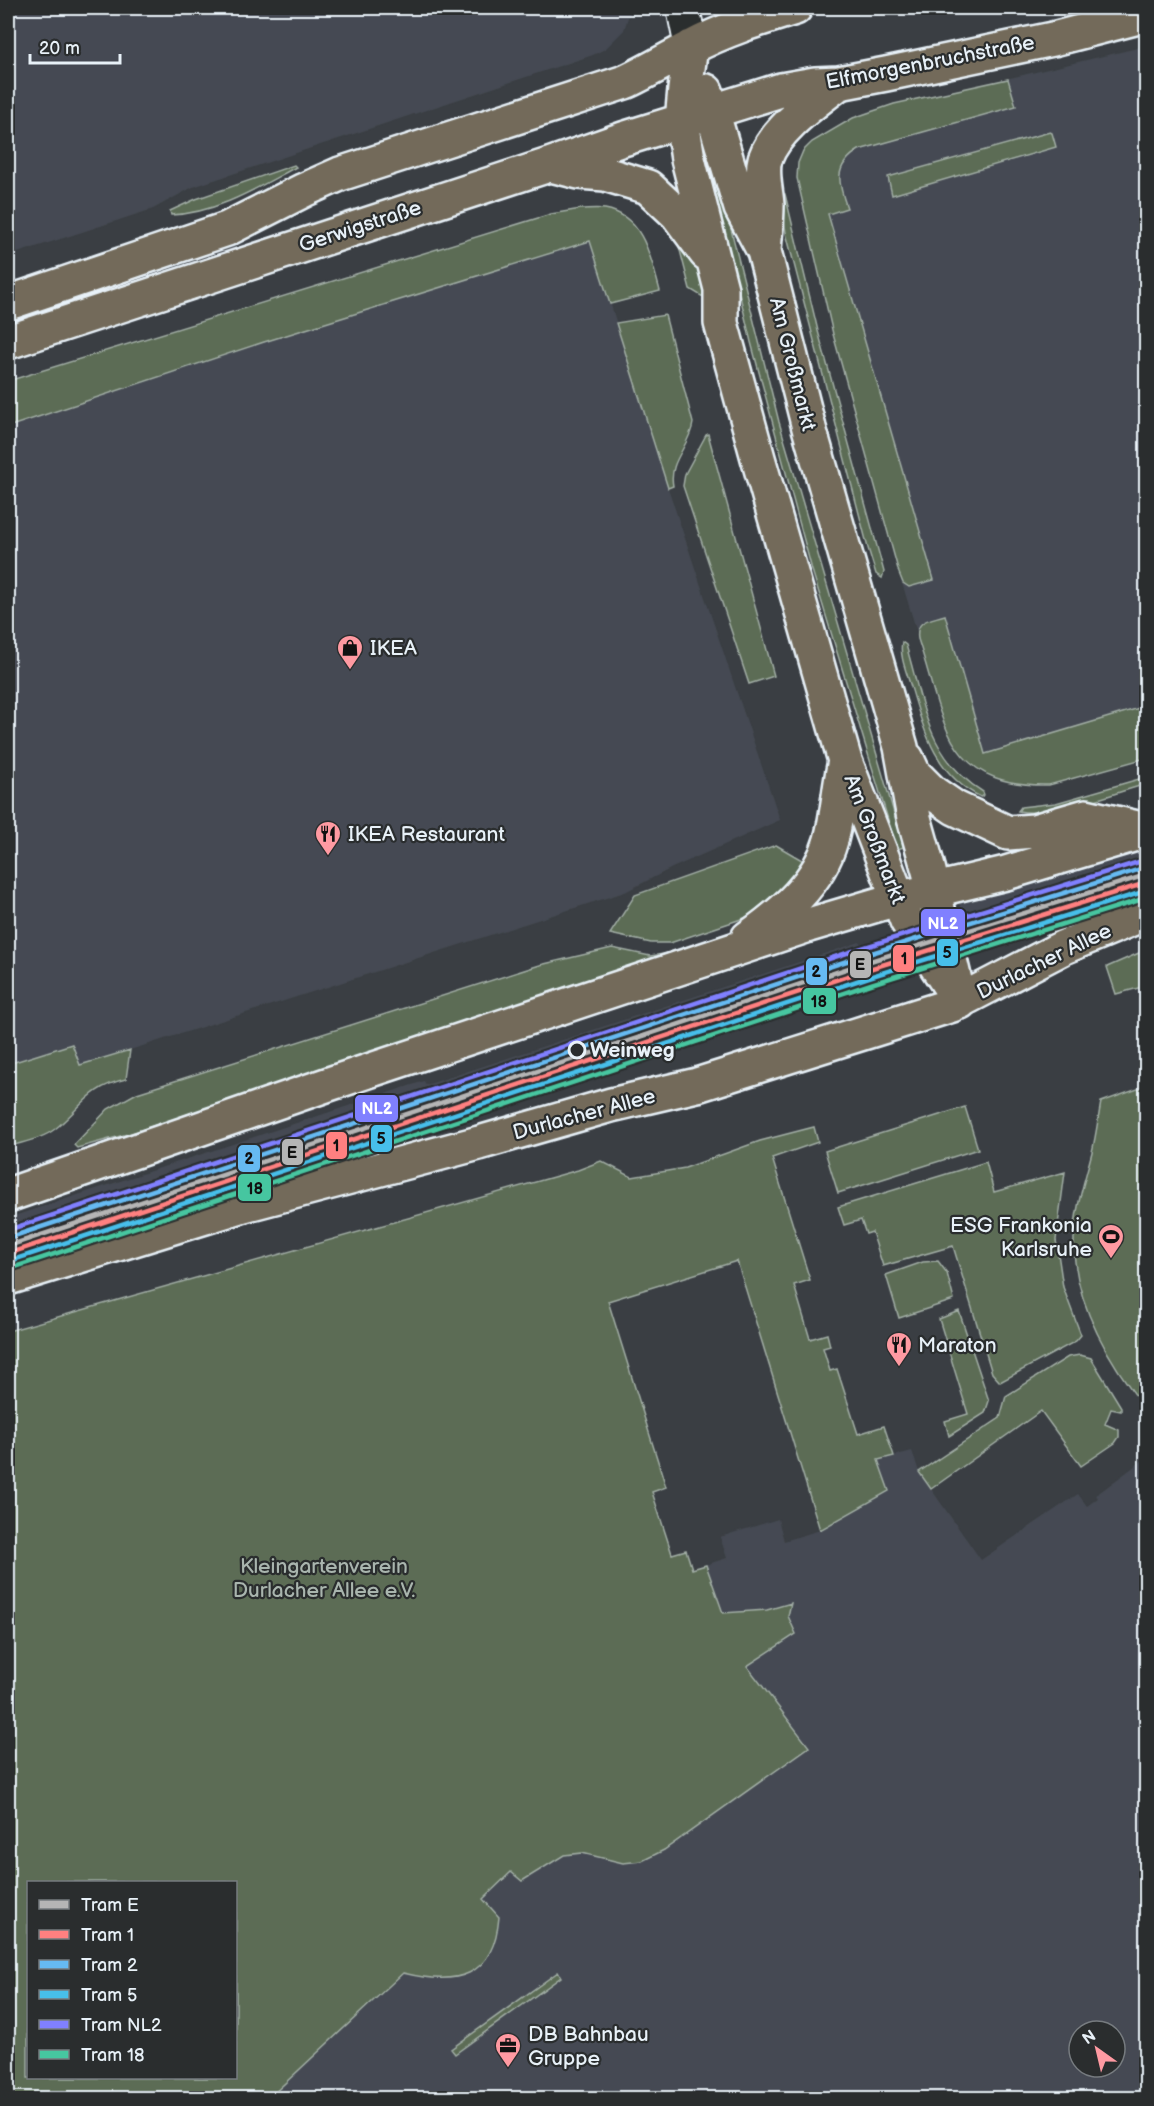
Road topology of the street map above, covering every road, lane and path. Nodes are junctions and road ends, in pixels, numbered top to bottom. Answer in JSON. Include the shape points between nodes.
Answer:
{"nodes":[{"id":1,"x":683,"y":8,"type":"edge"},
{"id":2,"x":795,"y":8,"type":"edge"},
{"id":3,"x":1146,"y":15,"type":"edge"},
{"id":4,"x":691,"y":47,"type":"junction"},
{"id":5,"x":839,"y":83,"type":"junction"},
{"id":6,"x":713,"y":111,"type":"junction"},
{"id":7,"x":682,"y":121,"type":"junction"},
{"id":8,"x":549,"y":165,"type":"junction"},
{"id":9,"x":764,"y":251,"type":"junction"},
{"id":10,"x":715,"y":266,"type":"junction"},
{"id":11,"x":8,"y":303,"type":"edge"},
{"id":12,"x":8,"y":342,"type":"edge"},
{"id":13,"x":901,"y":747,"type":"junction"},
{"id":14,"x":845,"y":761,"type":"junction"},
{"id":15,"x":1146,"y":831,"type":"edge"},
{"id":16,"x":934,"y":890,"type":"junction"},
{"id":17,"x":897,"y":899,"type":"junction"},
{"id":18,"x":1146,"y":913,"type":"edge"},
{"id":19,"x":726,"y":952,"type":"junction"},
{"id":20,"x":960,"y":1002,"type":"junction"},
{"id":21,"x":8,"y":1195,"type":"edge"},
{"id":22,"x":8,"y":1278,"type":"edge"}],
"edges":[{"from":1,"to":4,"type":"street","name":"Am Großmarkt"},
{"from":2,"to":4,"type":"main road"},
{"from":3,"to":5,"type":"main road","name":"Elfmorgenbruchstraße","via":[[1053,39]]},
{"from":4,"to":6,"type":"main road","name":"Am Großmarkt"},
{"from":4,"to":7,"type":"main road","name":"Am Großmarkt"},
{"from":4,"to":11,"type":"main road","via":[[625,82],[340,174],[227,229]]},
{"from":5,"to":6,"type":"main road","name":"Elfmorgenbruchstraße","via":[[781,90]]},
{"from":5,"to":9,"type":"main road","via":[[790,124],[765,160]]},
{"from":6,"to":7,"type":"main road","name":"Gerwigstraße"},
{"from":6,"to":9,"type":"main road","name":"Am Großmarkt","via":[[741,208]]},
{"from":7,"to":8,"type":"main road","name":"Gerwigstraße"},
{"from":7,"to":10,"type":"main road","name":"Am Großmarkt"},
{"from":8,"to":10,"type":"main road","via":[[605,174],[648,187],[690,229]]},
{"from":8,"to":12,"type":"main road","name":"Gerwigstraße"},
{"from":9,"to":13,"type":"main road","name":"Am Großmarkt","via":[[809,428]]},
{"from":10,"to":14,"type":"main road","name":"Am Großmarkt","via":[[721,289],[721,323]]},
{"from":13,"to":15,"type":"main road","via":[[914,774],[933,793],[1008,833],[1034,831],[1086,816]]},
{"from":13,"to":16,"type":"main road","name":"Am Großmarkt","via":[[914,818]]},
{"from":14,"to":17,"type":"main road","name":"Am Großmarkt"},
{"from":14,"to":19,"type":"main road","via":[[830,842],[813,879],[794,900]]},
{"from":15,"to":16,"type":"main road"},
{"from":16,"to":17,"type":"main road"},
{"from":16,"to":20,"type":"main road","name":"Am Großmarkt"},
{"from":17,"to":19,"type":"main road"},
{"from":17,"to":20,"type":"main road","name":"Am Großmarkt","via":[[914,934]]},
{"from":18,"to":20,"type":"main road","name":"Durlacher Allee","via":[[1064,947]]},
{"from":19,"to":21,"type":"main road"},
{"from":20,"to":22,"type":"main road","name":"Durlacher Allee","via":[[697,1085],[610,1105],[244,1206]]}]}
